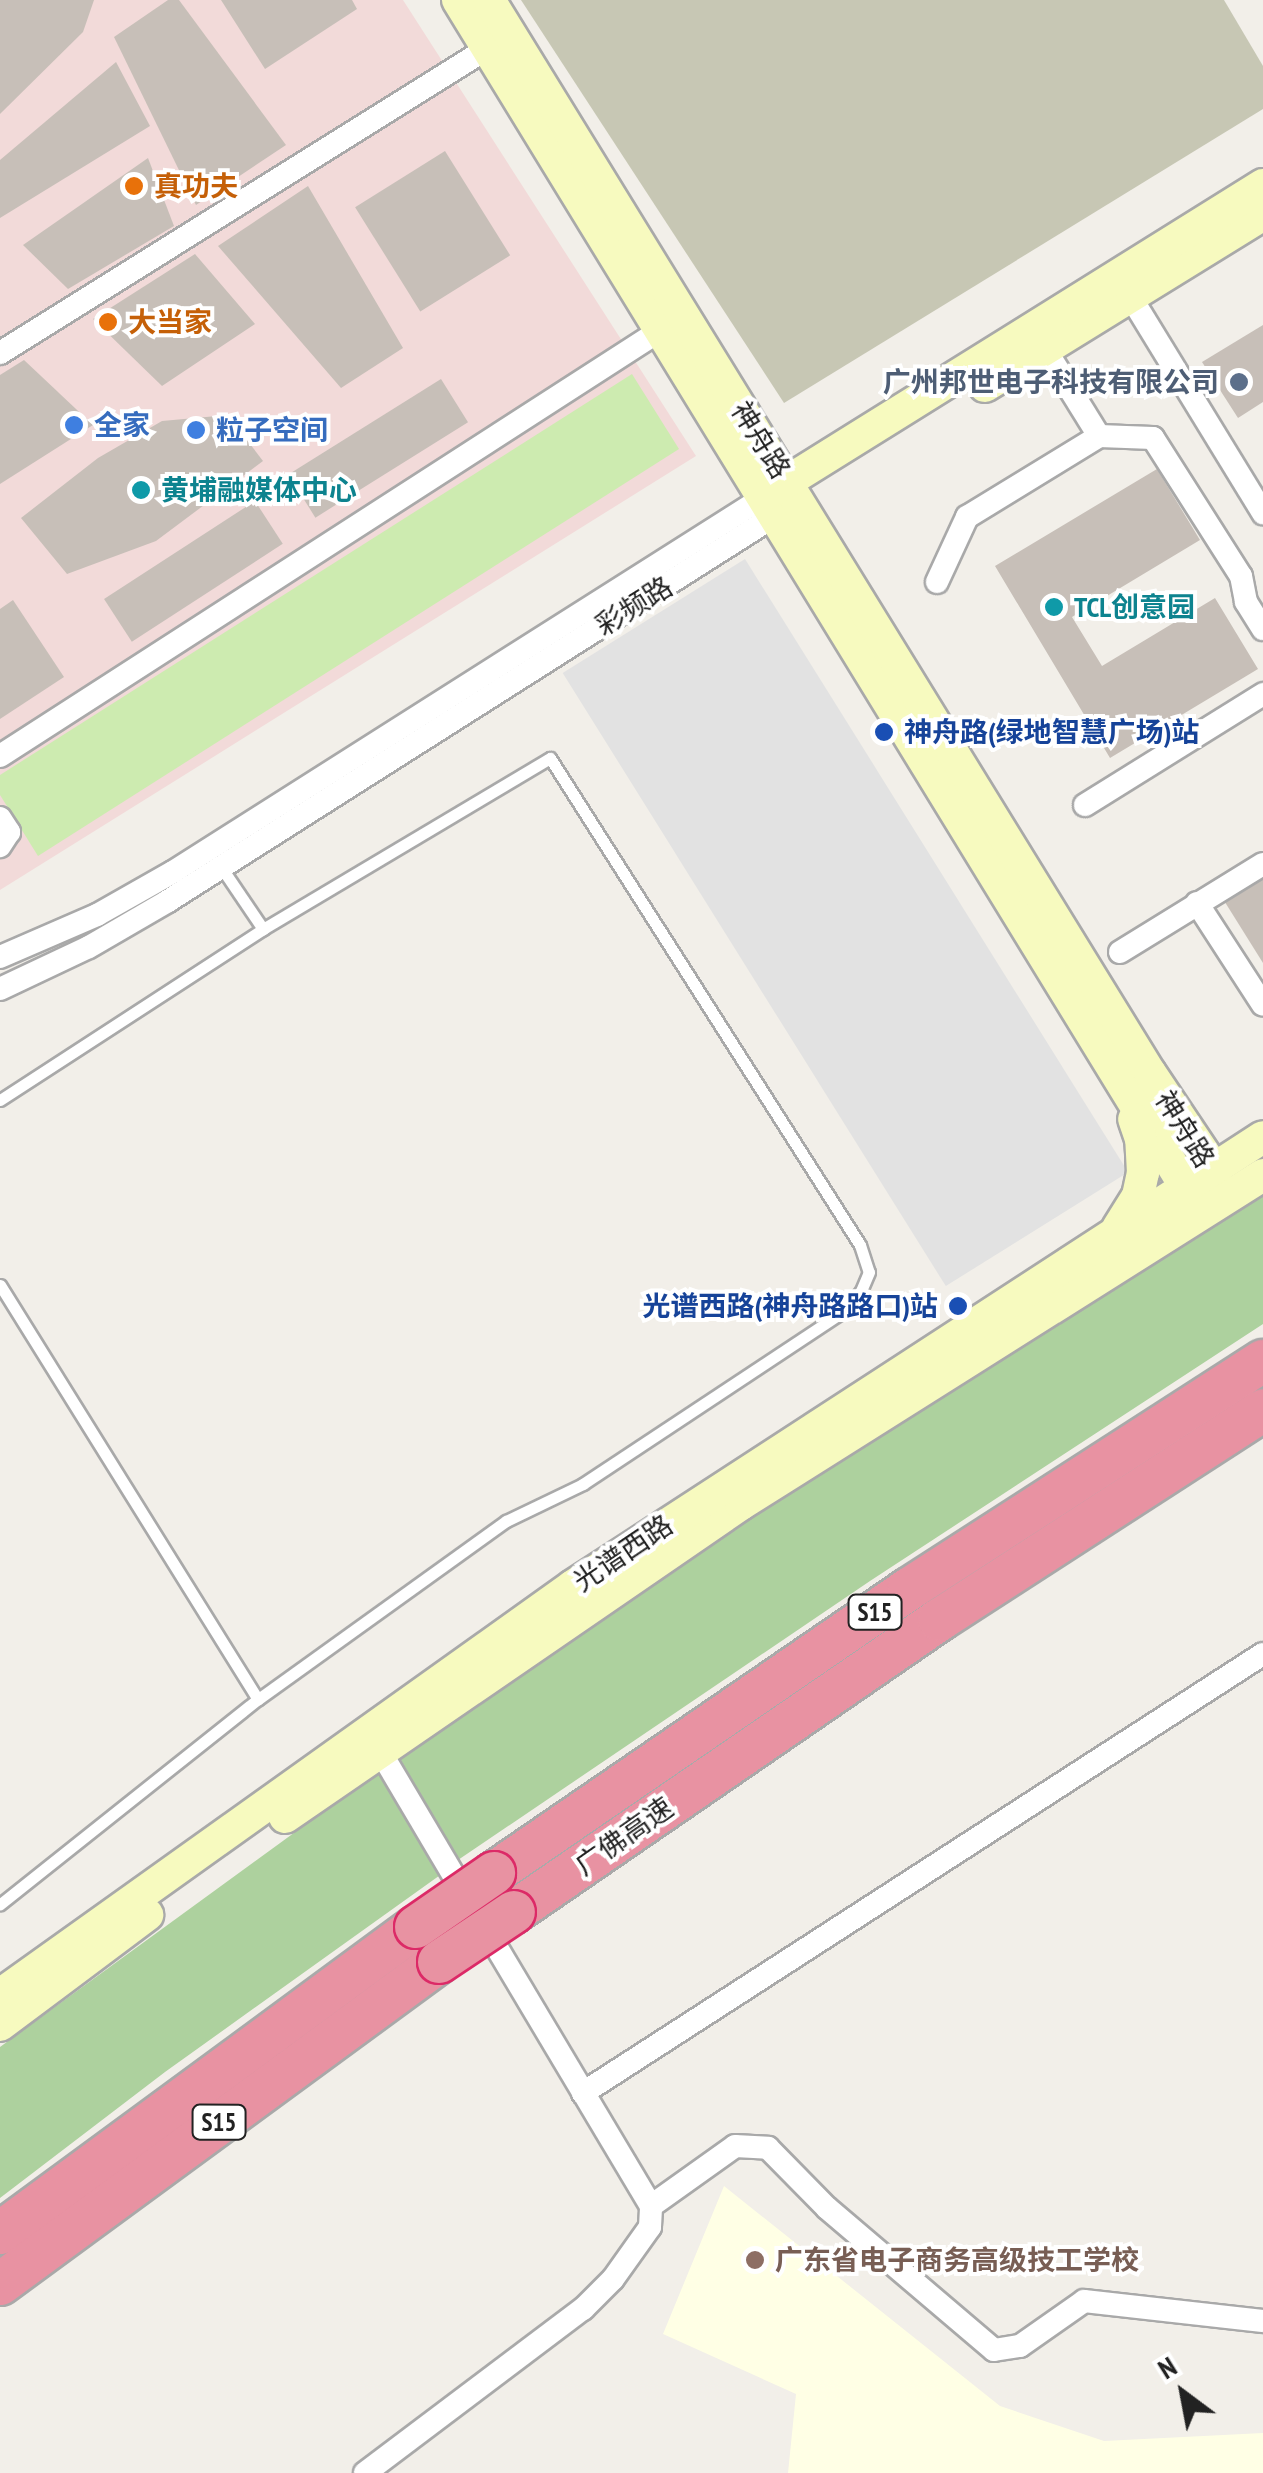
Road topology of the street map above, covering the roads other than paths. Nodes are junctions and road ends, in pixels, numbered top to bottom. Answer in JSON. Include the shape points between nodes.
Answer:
{"nodes":[{"id":1,"x":458,"y":0,"type":"edge"},
{"id":2,"x":489,"y":0,"type":"edge"},
{"id":3,"x":488,"y":48,"type":"junction"},
{"id":4,"x":1263,"y":185,"type":"edge"},
{"id":5,"x":1263,"y":214,"type":"edge"},
{"id":6,"x":1130,"y":296,"type":"junction"},
{"id":7,"x":658,"y":332,"type":"junction"},
{"id":8,"x":1045,"y":350,"type":"junction"},
{"id":9,"x":0,"y":352,"type":"edge"},
{"id":10,"x":1099,"y":436,"type":"junction"},
{"id":11,"x":780,"y":499,"type":"junction"},
{"id":12,"x":1263,"y":514,"type":"edge"},
{"id":13,"x":937,"y":582,"type":"dead end"},
{"id":14,"x":1263,"y":629,"type":"edge"},
{"id":15,"x":1263,"y":694,"type":"edge"},
{"id":16,"x":0,"y":756,"type":"edge"},
{"id":17,"x":1085,"y":806,"type":"dead end"},
{"id":18,"x":0,"y":818,"type":"edge"},
{"id":19,"x":0,"y":846,"type":"edge"},
{"id":20,"x":1263,"y":864,"type":"edge"},
{"id":21,"x":222,"y":867,"type":"junction"},
{"id":22,"x":1198,"y":904,"type":"junction"},
{"id":23,"x":263,"y":929,"type":"junction"},
{"id":24,"x":1120,"y":952,"type":"dead end"},
{"id":25,"x":0,"y":958,"type":"edge"},
{"id":26,"x":0,"y":989,"type":"edge"},
{"id":27,"x":1263,"y":1006,"type":"edge"},
{"id":28,"x":1135,"y":1075,"type":"junction"},
{"id":29,"x":0,"y":1100,"type":"edge"},
{"id":30,"x":1263,"y":1133,"type":"edge"},
{"id":31,"x":1213,"y":1167,"type":"junction"},
{"id":32,"x":1263,"y":1174,"type":"edge"},
{"id":33,"x":1185,"y":1186,"type":"junction"},
{"id":34,"x":1218,"y":1201,"type":"junction"},
{"id":35,"x":1118,"y":1229,"type":"junction"},
{"id":36,"x":0,"y":1285,"type":"edge"},
{"id":37,"x":1263,"y":1362,"type":"edge"},
{"id":38,"x":1263,"y":1410,"type":"edge"},
{"id":39,"x":1263,"y":1654,"type":"edge"},
{"id":40,"x":258,"y":1699,"type":"junction"},
{"id":41,"x":380,"y":1751,"type":"junction"},
{"id":42,"x":0,"y":1904,"type":"edge"},
{"id":43,"x":428,"y":1945,"type":"junction"},
{"id":44,"x":0,"y":1995,"type":"edge"},
{"id":45,"x":0,"y":2025,"type":"edge"},
{"id":46,"x":583,"y":2093,"type":"junction"},
{"id":47,"x":651,"y":2206,"type":"junction"},
{"id":48,"x":0,"y":2233,"type":"edge"},
{"id":49,"x":0,"y":2284,"type":"edge"},
{"id":50,"x":1263,"y":2321,"type":"edge"},
{"id":51,"x":365,"y":2473,"type":"edge"}],
"edges":[{"from":1,"to":3,"type":"street","name":"神舟路"},
{"from":2,"to":11,"type":"street","name":"神舟路"},
{"from":3,"to":7,"type":"street","name":"神舟路"},
{"from":3,"to":9,"type":"street"},
{"from":4,"to":11,"type":"street","name":"彩频路"},
{"from":5,"to":6,"type":"street","name":"彩频路"},
{"from":6,"to":8,"type":"street","name":"彩频路"},
{"from":6,"to":12,"type":"street"},
{"from":7,"to":11,"type":"street","name":"神舟路"},
{"from":7,"to":16,"type":"street"},
{"from":8,"to":10,"type":"street"},
{"from":8,"to":11,"type":"street","name":"彩频路"},
{"from":10,"to":13,"type":"street","via":[[967,517]]},
{"from":10,"to":14,"type":"street","via":[[1154,438],[1241,576],[1246,602]]},
{"from":11,"to":21,"type":"street","name":"彩频路"},
{"from":11,"to":25,"type":"street","name":"彩频路","via":[[174,872]]},
{"from":11,"to":28,"type":"street","name":"神舟路"},
{"from":15,"to":17,"type":"street"},
{"from":18,"to":19,"type":"street","via":[[9,832]]},
{"from":20,"to":22,"type":"street"},
{"from":21,"to":23,"type":"lane"},
{"from":21,"to":26,"type":"street","name":"彩频路","via":[[89,947]]},
{"from":22,"to":24,"type":"street"},
{"from":22,"to":27,"type":"street"},
{"from":23,"to":29,"type":"lane"},
{"from":23,"to":40,"type":"lane","via":[[550,758],[850,1229],[869,1272],[844,1312],[583,1484],[506,1521]]},
{"from":28,"to":30,"type":"street","via":[[1216,1132]]},
{"from":28,"to":31,"type":"street","name":"神舟路"},
{"from":28,"to":33,"type":"street","name":"神舟路"},
{"from":28,"to":35,"type":"street","via":[[1144,1158],[1138,1196]]},
{"from":30,"to":31,"type":"street","name":"光谱西路"},
{"from":31,"to":33,"type":"street","name":"光谱西路"},
{"from":31,"to":34,"type":"street","name":"神舟路"},
{"from":32,"to":34,"type":"street"},
{"from":33,"to":34,"type":"street","name":"神舟路"},
{"from":33,"to":35,"type":"street","name":"光谱西路"},
{"from":34,"to":41,"type":"street","via":[[741,1504]]},
{"from":35,"to":44,"type":"street","name":"光谱西路","via":[[573,1586]]},
{"from":36,"to":40,"type":"lane"},
{"from":37,"to":43,"type":"highway","name":"广佛高速","number":"S15","bridge":true,"via":[[909,1589],[494,1873]]},
{"from":38,"to":43,"type":"highway","name":"广佛高速","number":"S15","bridge":true,"via":[[938,1620],[514,1912]]},
{"from":39,"to":46,"type":"street"},
{"from":40,"to":42,"type":"lane"},
{"from":41,"to":45,"type":"street"},
{"from":41,"to":46,"type":"street"},
{"from":43,"to":48,"type":"highway","name":"广佛高速","number":"S15"},
{"from":43,"to":49,"type":"highway","name":"广佛高速","number":"S15"},
{"from":46,"to":47,"type":"street"},
{"from":47,"to":50,"type":"street","via":[[735,2146],[768,2148],[826,2208],[994,2350],[1020,2346],[1084,2301]]},
{"from":47,"to":51,"type":"street","via":[[650,2228],[583,2309]]}]}
